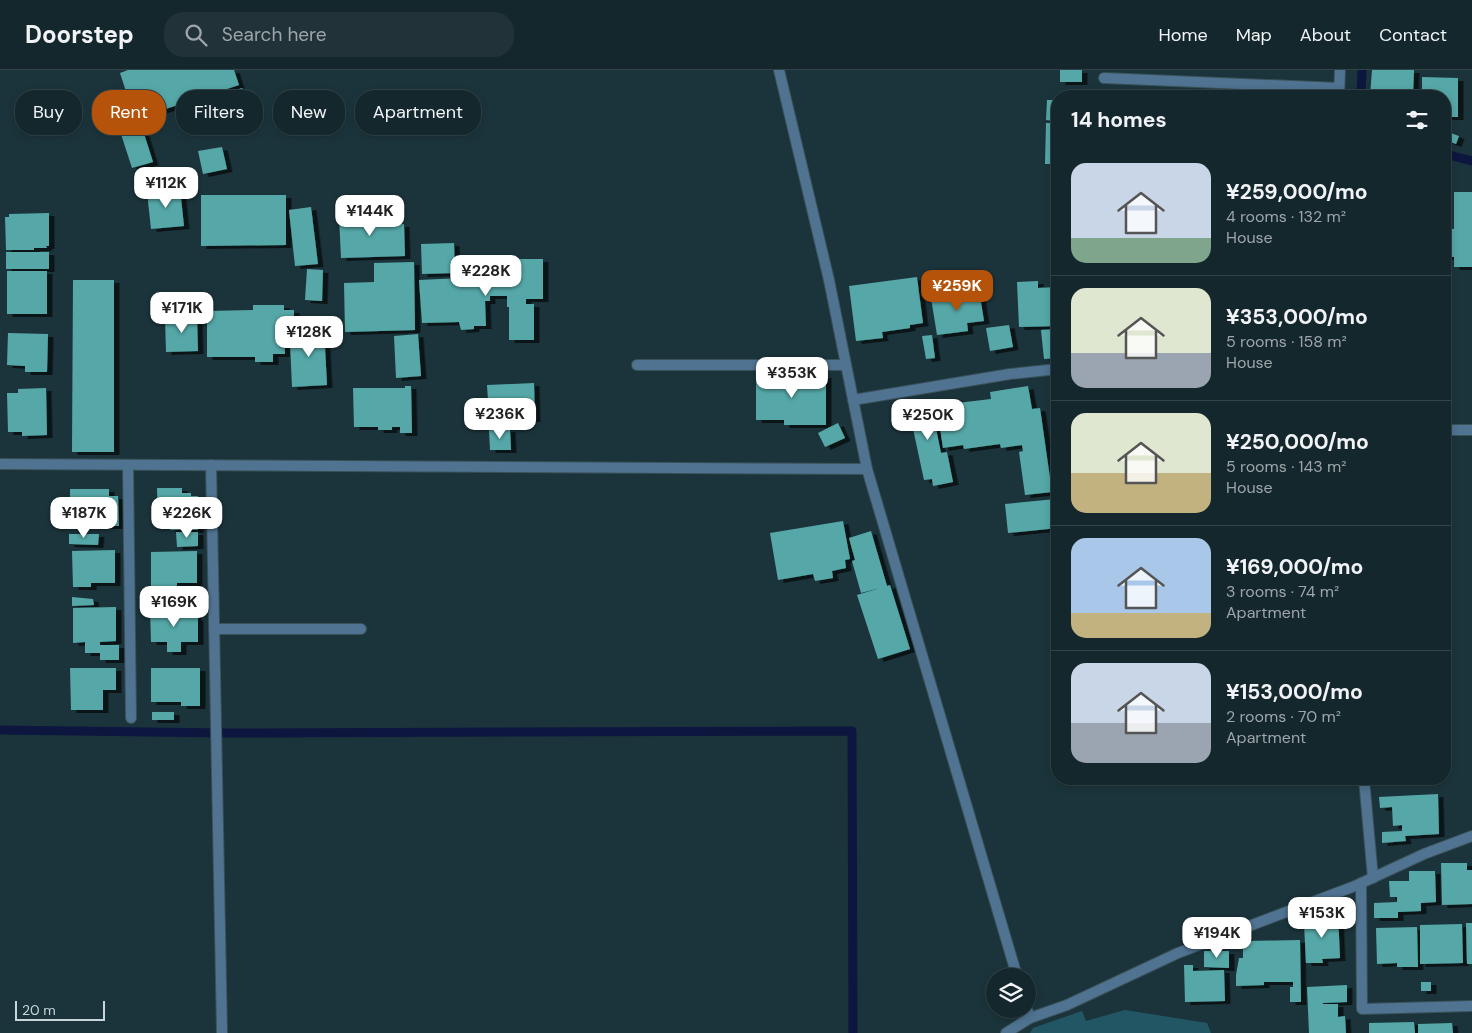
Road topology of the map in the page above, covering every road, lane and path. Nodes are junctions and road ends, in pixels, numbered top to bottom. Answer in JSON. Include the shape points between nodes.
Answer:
{"nodes":[{"id":1,"x":779,"y":70,"type":"edge"},
{"id":2,"x":1340,"y":70,"type":"edge"},
{"id":3,"x":1104,"y":78,"type":"dead end"},
{"id":4,"x":1305,"y":90,"type":"edge"},
{"id":5,"x":1339,"y":90,"type":"edge"},
{"id":6,"x":637,"y":365,"type":"dead end"},
{"id":7,"x":846,"y":365,"type":"junction"},
{"id":8,"x":1051,"y":370,"type":"edge"},
{"id":9,"x":853,"y":400,"type":"junction"},
{"id":10,"x":1451,"y":430,"type":"edge"},
{"id":11,"x":1472,"y":430,"type":"edge"},
{"id":12,"x":0,"y":464,"type":"edge"},
{"id":13,"x":128,"y":465,"type":"junction"},
{"id":14,"x":211,"y":465,"type":"junction"},
{"id":15,"x":867,"y":468,"type":"junction"},
{"id":16,"x":214,"y":628,"type":"junction"},
{"id":17,"x":361,"y":628,"type":"dead end"},
{"id":18,"x":131,"y":718,"type":"dead end"},
{"id":19,"x":1365,"y":785,"type":"edge"},
{"id":20,"x":1472,"y":836,"type":"edge"},
{"id":21,"x":1373,"y":878,"type":"junction"},
{"id":22,"x":1361,"y":883,"type":"junction"},
{"id":23,"x":1015,"y":968,"type":"edge"},
{"id":24,"x":1472,"y":1006,"type":"edge"},
{"id":25,"x":1036,"y":1012,"type":"edge"},
{"id":26,"x":1023,"y":1018,"type":"edge"},
{"id":27,"x":222,"y":1033,"type":"edge"},
{"id":28,"x":1006,"y":1033,"type":"edge"}],
"edges":[{"from":1,"to":7,"type":"street"},
{"from":2,"to":5,"type":"street"},
{"from":3,"to":4,"type":"street"},
{"from":6,"to":7,"type":"street"},
{"from":7,"to":9,"type":"street"},
{"from":8,"to":9,"type":"street"},
{"from":9,"to":15,"type":"street"},
{"from":10,"to":11,"type":"street"},
{"from":12,"to":13,"type":"street"},
{"from":13,"to":14,"type":"street"},
{"from":13,"to":18,"type":"street"},
{"from":14,"to":15,"type":"street"},
{"from":14,"to":16,"type":"street"},
{"from":15,"to":23,"type":"street"},
{"from":16,"to":17,"type":"street"},
{"from":16,"to":27,"type":"street"},
{"from":19,"to":21,"type":"street"},
{"from":20,"to":21,"type":"street"},
{"from":21,"to":22,"type":"street"},
{"from":22,"to":24,"type":"street","via":[[1362,1008]]},
{"from":22,"to":25,"type":"street","via":[[1178,953],[1067,1004]]},
{"from":26,"to":28,"type":"street"}]}
